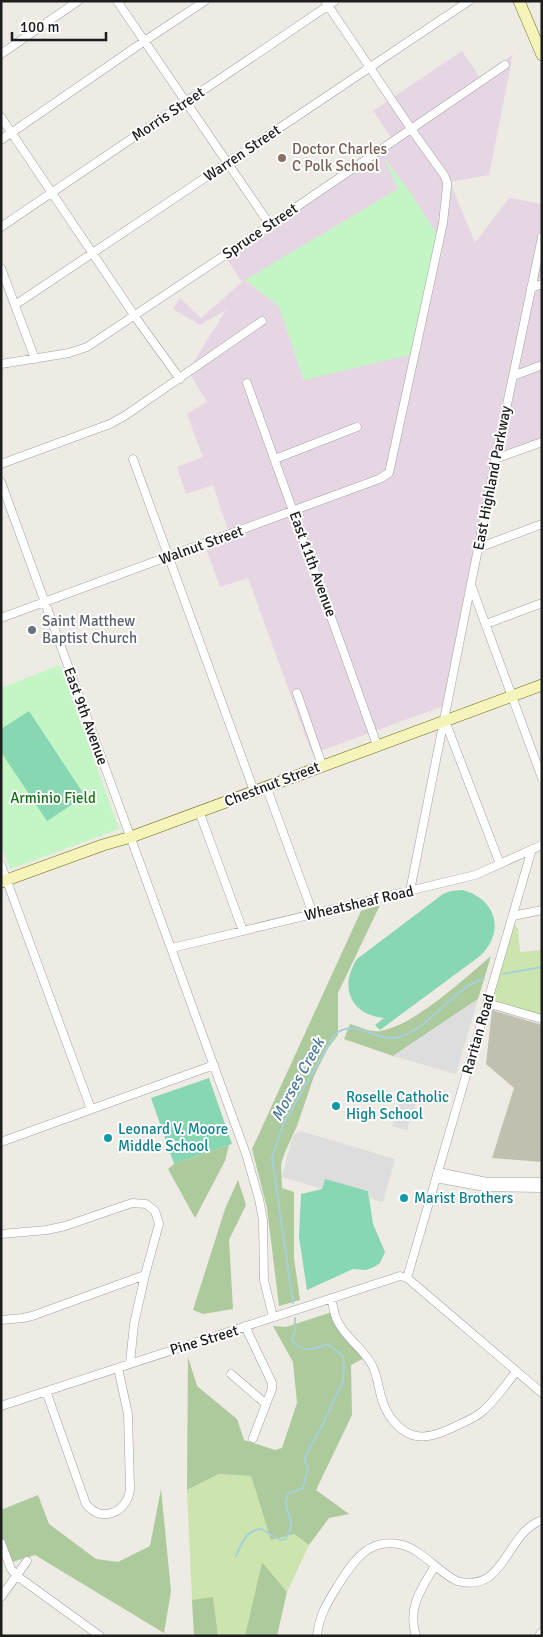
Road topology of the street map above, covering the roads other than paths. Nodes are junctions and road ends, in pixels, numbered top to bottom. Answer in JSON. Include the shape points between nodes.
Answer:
{"nodes":[{"id":1,"x":78,"y":1,"type":"edge"},
{"id":2,"x":117,"y":1,"type":"edge"},
{"id":3,"x":205,"y":1,"type":"edge"},
{"id":4,"x":469,"y":1,"type":"edge"},
{"id":5,"x":518,"y":1,"type":"edge"},
{"id":6,"x":330,"y":3,"type":"edge"},
{"id":7,"x":144,"y":41,"type":"junction"},
{"id":8,"x":539,"y":42,"type":"edge"},
{"id":9,"x":1,"y":54,"type":"edge"},
{"id":10,"x":542,"y":55,"type":"edge"},
{"id":11,"x":505,"y":65,"type":"dead end"},
{"id":12,"x":370,"y":67,"type":"junction"},
{"id":13,"x":186,"y":102,"type":"junction"},
{"id":14,"x":1,"y":117,"type":"edge"},
{"id":15,"x":411,"y":129,"type":"junction"},
{"id":16,"x":12,"y":132,"type":"junction"},
{"id":17,"x":1,"y":140,"type":"edge"},
{"id":18,"x":228,"y":162,"type":"junction"},
{"id":19,"x":52,"y":192,"type":"junction"},
{"id":20,"x":270,"y":225,"type":"junction"},
{"id":21,"x":1,"y":227,"type":"edge"},
{"id":22,"x":542,"y":237,"type":"edge"},
{"id":23,"x":92,"y":253,"type":"junction"},
{"id":24,"x":1,"y":268,"type":"edge"},
{"id":25,"x":542,"y":284,"type":"edge"},
{"id":26,"x":531,"y":288,"type":"junction"},
{"id":27,"x":15,"y":305,"type":"junction"},
{"id":28,"x":134,"y":315,"type":"junction"},
{"id":29,"x":262,"y":322,"type":"dead end"},
{"id":30,"x":35,"y":359,"type":"junction"},
{"id":31,"x":1,"y":364,"type":"edge"},
{"id":32,"x":542,"y":365,"type":"edge"},
{"id":33,"x":513,"y":376,"type":"junction"},
{"id":34,"x":180,"y":379,"type":"junction"},
{"id":35,"x":247,"y":383,"type":"dead end"},
{"id":36,"x":357,"y":427,"type":"dead end"},
{"id":37,"x":542,"y":442,"type":"edge"},
{"id":38,"x":133,"y":459,"type":"dead end"},
{"id":39,"x":275,"y":459,"type":"junction"},
{"id":40,"x":496,"y":459,"type":"junction"},
{"id":41,"x":1,"y":464,"type":"edge"},
{"id":42,"x":1,"y":482,"type":"edge"},
{"id":43,"x":294,"y":510,"type":"junction"},
{"id":44,"x":542,"y":524,"type":"edge"},
{"id":45,"x":478,"y":548,"type":"junction"},
{"id":46,"x":168,"y":557,"type":"junction"},
{"id":47,"x":471,"y":583,"type":"junction"},
{"id":48,"x":45,"y":602,"type":"junction"},
{"id":49,"x":542,"y":603,"type":"edge"},
{"id":50,"x":1,"y":618,"type":"edge"},
{"id":51,"x":486,"y":624,"type":"junction"},
{"id":52,"x":542,"y":685,"type":"edge"},
{"id":53,"x":297,"y":693,"type":"dead end"},
{"id":54,"x":512,"y":696,"type":"junction"},
{"id":55,"x":445,"y":720,"type":"junction"},
{"id":56,"x":377,"y":744,"type":"junction"},
{"id":57,"x":322,"y":765,"type":"junction"},
{"id":58,"x":542,"y":778,"type":"edge"},
{"id":59,"x":266,"y":786,"type":"junction"},
{"id":60,"x":254,"y":791,"type":"junction"},
{"id":61,"x":199,"y":811,"type":"junction"},
{"id":62,"x":130,"y":837,"type":"junction"},
{"id":63,"x":542,"y":845,"type":"edge"},
{"id":64,"x":532,"y":849,"type":"junction"},
{"id":65,"x":500,"y":864,"type":"junction"},
{"id":66,"x":1,"y":865,"type":"edge"},
{"id":67,"x":4,"y":881,"type":"edge"},
{"id":68,"x":410,"y":891,"type":"junction"},
{"id":69,"x":542,"y":910,"type":"edge"},
{"id":70,"x":313,"y":914,"type":"junction"},
{"id":71,"x":512,"y":916,"type":"junction"},
{"id":72,"x":243,"y":931,"type":"junction"},
{"id":73,"x":172,"y":948,"type":"junction"},
{"id":74,"x":487,"y":1003,"type":"junction"},
{"id":75,"x":542,"y":1019,"type":"edge"},
{"id":76,"x":214,"y":1065,"type":"junction"},
{"id":77,"x":91,"y":1109,"type":"junction"},
{"id":78,"x":1,"y":1142,"type":"edge"},
{"id":79,"x":437,"y":1174,"type":"junction"},
{"id":80,"x":542,"y":1182,"type":"edge"},
{"id":81,"x":542,"y":1188,"type":"edge"},
{"id":82,"x":1,"y":1234,"type":"edge"},
{"id":83,"x":144,"y":1275,"type":"junction"},
{"id":84,"x":406,"y":1278,"type":"junction"},
{"id":85,"x":331,"y":1298,"type":"junction"},
{"id":86,"x":273,"y":1317,"type":"junction"},
{"id":87,"x":1,"y":1320,"type":"edge"},
{"id":88,"x":246,"y":1326,"type":"junction"},
{"id":89,"x":130,"y":1363,"type":"junction"},
{"id":90,"x":118,"y":1368,"type":"junction"},
{"id":91,"x":516,"y":1372,"type":"junction"},
{"id":92,"x":231,"y":1374,"type":"dead end"},
{"id":93,"x":46,"y":1391,"type":"junction"},
{"id":94,"x":542,"y":1394,"type":"edge"},
{"id":95,"x":1,"y":1396,"type":"edge"},
{"id":96,"x":266,"y":1404,"type":"junction"},
{"id":97,"x":3,"y":1405,"type":"edge"},
{"id":98,"x":253,"y":1438,"type":"dead end"},
{"id":99,"x":542,"y":1520,"type":"edge"},
{"id":100,"x":1,"y":1543,"type":"edge"},
{"id":101,"x":27,"y":1561,"type":"dead end"},
{"id":102,"x":435,"y":1566,"type":"junction"},
{"id":103,"x":17,"y":1576,"type":"junction"},
{"id":104,"x":1,"y":1597,"type":"edge"},
{"id":105,"x":542,"y":1632,"type":"edge"},
{"id":106,"x":100,"y":1636,"type":"edge"},
{"id":107,"x":317,"y":1636,"type":"edge"},
{"id":108,"x":416,"y":1636,"type":"edge"},
{"id":109,"x":539,"y":1636,"type":"edge"}],
"edges":[{"from":1,"to":9,"type":"street"},
{"from":2,"to":7,"type":"street"},
{"from":3,"to":7,"type":"street"},
{"from":4,"to":12,"type":"street","name":"Warren Street"},
{"from":5,"to":8,"type":"street"},
{"from":6,"to":12,"type":"street"},
{"from":6,"to":13,"type":"street","name":"Morris Street"},
{"from":7,"to":13,"type":"street"},
{"from":7,"to":16,"type":"street"},
{"from":8,"to":10,"type":"street"},
{"from":11,"to":15,"type":"street","name":"Spruce Street"},
{"from":12,"to":15,"type":"street"},
{"from":12,"to":18,"type":"street","name":"Warren Street"},
{"from":13,"to":18,"type":"street"},
{"from":13,"to":19,"type":"street","name":"Morris Street"},
{"from":14,"to":16,"type":"street"},
{"from":15,"to":20,"type":"street","name":"Spruce Street"},
{"from":15,"to":43,"type":"street","name":"Walnut Street","via":[[447,182],[442,223],[389,473]]},
{"from":16,"to":17,"type":"street"},
{"from":16,"to":19,"type":"street"},
{"from":18,"to":20,"type":"street"},
{"from":18,"to":23,"type":"street","name":"Warren Street"},
{"from":19,"to":21,"type":"street","name":"Morris Street"},
{"from":19,"to":23,"type":"street"},
{"from":20,"to":28,"type":"street","name":"Spruce Street"},
{"from":22,"to":26,"type":"street","name":"East Highland Parkway"},
{"from":23,"to":27,"type":"street","name":"Warren Street"},
{"from":23,"to":28,"type":"street"},
{"from":24,"to":27,"type":"street"},
{"from":25,"to":26,"type":"street"},
{"from":26,"to":33,"type":"street","name":"East Highland Parkway"},
{"from":27,"to":30,"type":"street"},
{"from":28,"to":30,"type":"street","name":"Spruce Street","via":[[87,347]]},
{"from":28,"to":34,"type":"street"},
{"from":29,"to":34,"type":"street"},
{"from":30,"to":31,"type":"street","name":"Spruce Street"},
{"from":32,"to":33,"type":"street"},
{"from":33,"to":40,"type":"street","name":"East Highland Parkway"},
{"from":34,"to":41,"type":"street","via":[[110,424]]},
{"from":35,"to":39,"type":"street","name":"East 11th Avenue"},
{"from":36,"to":39,"type":"street"},
{"from":37,"to":40,"type":"street"},
{"from":38,"to":46,"type":"street"},
{"from":39,"to":43,"type":"street","name":"East 11th Avenue"},
{"from":40,"to":45,"type":"street","name":"East Highland Parkway"},
{"from":42,"to":48,"type":"street","name":"East 9th Avenue"},
{"from":43,"to":46,"type":"street","name":"Walnut Street"},
{"from":43,"to":56,"type":"street","name":"East 11th Avenue"},
{"from":44,"to":45,"type":"street"},
{"from":45,"to":47,"type":"street","name":"East Highland Parkway"},
{"from":46,"to":48,"type":"street","name":"Walnut Street"},
{"from":46,"to":60,"type":"street"},
{"from":47,"to":51,"type":"street"},
{"from":47,"to":55,"type":"street","name":"East Highland Parkway"},
{"from":48,"to":50,"type":"street","name":"Walnut Street"},
{"from":48,"to":62,"type":"street","name":"East 9th Avenue"},
{"from":49,"to":51,"type":"street"},
{"from":51,"to":54,"type":"street"},
{"from":52,"to":54,"type":"street","name":"Chestnut Street"},
{"from":53,"to":57,"type":"street"},
{"from":54,"to":55,"type":"street","name":"Chestnut Street"},
{"from":54,"to":58,"type":"street"},
{"from":55,"to":56,"type":"street","name":"Chestnut Street"},
{"from":55,"to":65,"type":"street"},
{"from":55,"to":68,"type":"street","name":"East Highland Parkway"},
{"from":56,"to":57,"type":"street","name":"Chestnut Street"},
{"from":57,"to":59,"type":"street","name":"Chestnut Street"},
{"from":59,"to":60,"type":"street","name":"Chestnut Street"},
{"from":59,"to":70,"type":"street"},
{"from":60,"to":61,"type":"street","name":"Chestnut Street"},
{"from":61,"to":62,"type":"street","name":"Chestnut Street"},
{"from":61,"to":72,"type":"street"},
{"from":62,"to":67,"type":"street","name":"Chestnut Street"},
{"from":62,"to":73,"type":"street","name":"East 9th Avenue"},
{"from":63,"to":64,"type":"street","name":"Wheatsheaf Road"},
{"from":64,"to":65,"type":"street","name":"Wheatsheaf Road"},
{"from":64,"to":71,"type":"street","name":"Raritan Road"},
{"from":65,"to":68,"type":"street","name":"Wheatsheaf Road","via":[[475,875]]},
{"from":66,"to":67,"type":"street"},
{"from":67,"to":77,"type":"street"},
{"from":68,"to":70,"type":"street","name":"Wheatsheaf Road"},
{"from":69,"to":71,"type":"street"},
{"from":70,"to":72,"type":"street","name":"Wheatsheaf Road"},
{"from":71,"to":74,"type":"street","name":"Raritan Road"},
{"from":72,"to":73,"type":"street","name":"Wheatsheaf Road"},
{"from":73,"to":76,"type":"street","name":"East 9th Avenue"},
{"from":74,"to":75,"type":"street"},
{"from":74,"to":79,"type":"street","name":"Raritan Road"},
{"from":76,"to":77,"type":"street"},
{"from":76,"to":86,"type":"street","name":"East 9th Avenue","via":[[259,1199],[263,1220],[265,1287]]},
{"from":77,"to":78,"type":"street"},
{"from":79,"to":80,"type":"street","via":[[486,1182]]},
{"from":79,"to":81,"type":"street","via":[[441,1179],[485,1188]]},
{"from":79,"to":84,"type":"street","name":"Raritan Road"},
{"from":82,"to":83,"type":"street","via":[[47,1230],[127,1204],[146,1204],[155,1211],[159,1224]]},
{"from":83,"to":87,"type":"street","via":[[32,1316]]},
{"from":83,"to":89,"type":"street"},
{"from":84,"to":85,"type":"street","name":"Pine Street","via":[[394,1277]]},
{"from":84,"to":91,"type":"street"},
{"from":85,"to":86,"type":"street","name":"Pine Street"},
{"from":85,"to":91,"type":"street","via":[[336,1319],[374,1368],[381,1400],[388,1414],[396,1424],[412,1433],[427,1437],[438,1435],[472,1418],[484,1410]]},
{"from":86,"to":88,"type":"street","name":"Pine Street"},
{"from":88,"to":89,"type":"street","name":"Pine Street"},
{"from":88,"to":96,"type":"street","via":[[272,1383]]},
{"from":89,"to":90,"type":"street","name":"Pine Street"},
{"from":90,"to":93,"type":"street","name":"Pine Street"},
{"from":90,"to":93,"type":"street","via":[[128,1414],[130,1488],[129,1499],[114,1512],[98,1513],[86,1504]]},
{"from":91,"to":94,"type":"street"},
{"from":92,"to":96,"type":"street"},
{"from":93,"to":97,"type":"street","name":"Pine Street"},
{"from":95,"to":97,"type":"street"},
{"from":96,"to":98,"type":"street"},
{"from":99,"to":102,"type":"street","via":[[524,1530],[500,1567],[486,1580],[464,1583]]},
{"from":100,"to":103,"type":"street"},
{"from":101,"to":103,"type":"street"},
{"from":102,"to":107,"type":"street","via":[[402,1545],[383,1544],[364,1551],[353,1561],[323,1610]]},
{"from":102,"to":108,"type":"street","via":[[415,1601],[412,1618]]},
{"from":103,"to":104,"type":"street"},
{"from":103,"to":106,"type":"street"},
{"from":105,"to":109,"type":"street"}]}
